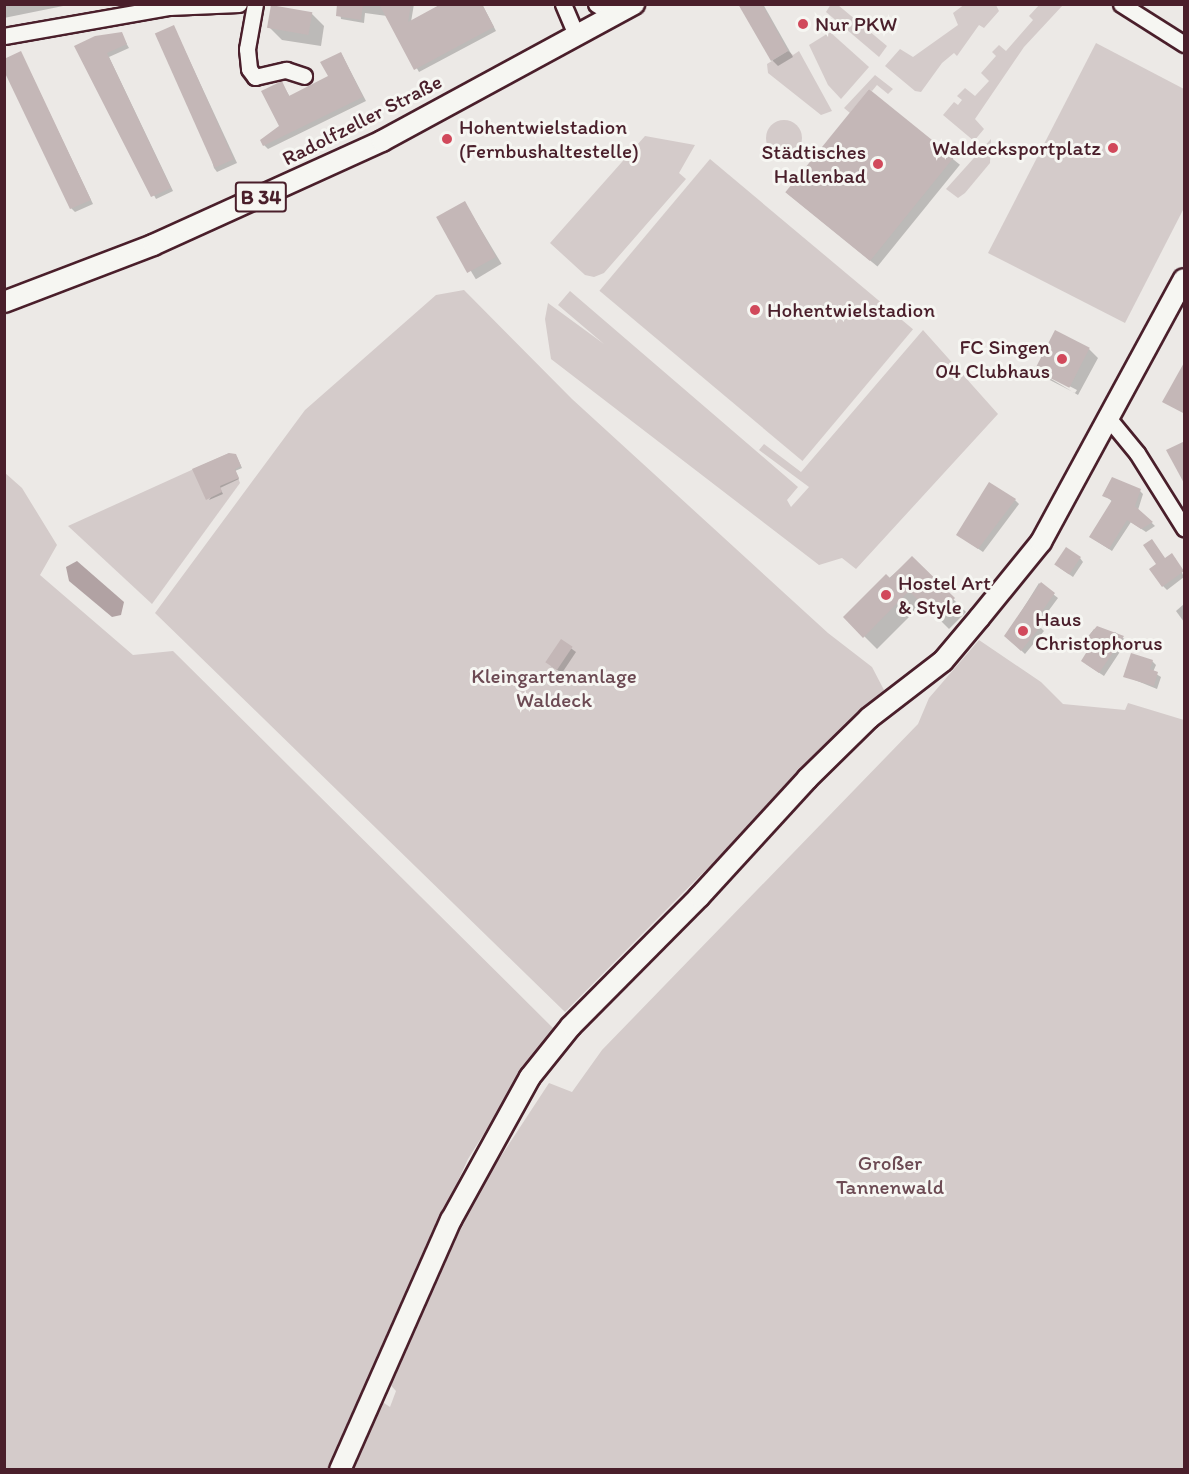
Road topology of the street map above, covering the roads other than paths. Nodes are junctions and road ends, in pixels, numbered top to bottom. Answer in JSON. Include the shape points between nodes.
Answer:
{"nodes":[{"id":1,"x":239,"y":4,"type":"edge"},
{"id":2,"x":255,"y":4,"type":"edge"},
{"id":3,"x":563,"y":4,"type":"edge"},
{"id":4,"x":596,"y":4,"type":"edge"},
{"id":5,"x":634,"y":4,"type":"edge"},
{"id":6,"x":1121,"y":4,"type":"edge"},
{"id":7,"x":614,"y":15,"type":"junction"},
{"id":8,"x":576,"y":35,"type":"junction"},
{"id":9,"x":4,"y":36,"type":"edge"},
{"id":10,"x":1185,"y":44,"type":"edge"},
{"id":11,"x":304,"y":76,"type":"dead end"},
{"id":12,"x":1185,"y":279,"type":"edge"},
{"id":13,"x":4,"y":302,"type":"edge"},
{"id":14,"x":1109,"y":419,"type":"junction"},
{"id":15,"x":1185,"y":528,"type":"edge"},
{"id":16,"x":340,"y":1470,"type":"edge"}],
"edges":[{"from":1,"to":9,"type":"street","via":[[169,7]]},
{"from":2,"to":11,"type":"street","via":[[247,49],[249,69],[255,77],[286,70]]},
{"from":3,"to":8,"type":"street"},
{"from":4,"to":7,"type":"street"},
{"from":5,"to":7,"type":"main road","name":"Radolfzeller Straße","number":"B 34"},
{"from":6,"to":10,"type":"street"},
{"from":7,"to":8,"type":"main road","name":"Radolfzeller Straße","number":"B 34"},
{"from":8,"to":13,"type":"main road","name":"Radolfzeller Straße","number":"B 34","via":[[382,141],[313,174],[153,245]]},
{"from":12,"to":14,"type":"main road"},
{"from":14,"to":15,"type":"street","via":[[1137,453]]},
{"from":14,"to":16,"type":"main road","via":[[1041,542],[943,661],[869,718],[807,779],[699,897],[571,1026],[530,1077],[451,1220],[374,1386]]}]}
